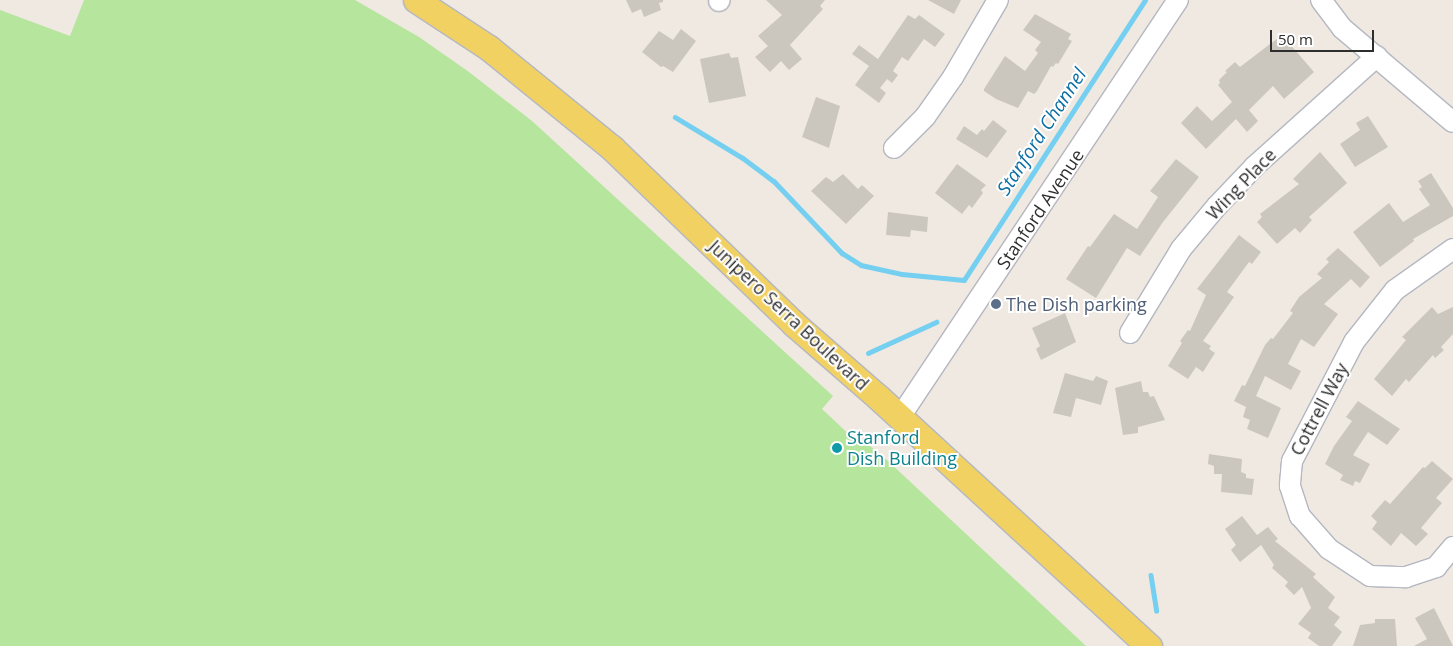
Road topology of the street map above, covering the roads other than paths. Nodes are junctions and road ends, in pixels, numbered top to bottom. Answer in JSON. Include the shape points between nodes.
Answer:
{"nodes":[{"id":1,"x":416,"y":0,"type":"edge"},
{"id":2,"x":998,"y":0,"type":"edge"},
{"id":3,"x":1178,"y":0,"type":"edge"},
{"id":4,"x":1321,"y":0,"type":"edge"},
{"id":5,"x":1377,"y":56,"type":"junction"},
{"id":6,"x":1453,"y":122,"type":"edge"},
{"id":7,"x":894,"y":148,"type":"dead end"},
{"id":8,"x":1453,"y":249,"type":"edge"},
{"id":9,"x":1130,"y":333,"type":"dead end"},
{"id":10,"x":900,"y":417,"type":"junction"},
{"id":11,"x":1453,"y":547,"type":"edge"},
{"id":12,"x":1149,"y":646,"type":"edge"}],
"edges":[{"from":1,"to":10,"type":"main road","name":"Junipero Serra Boulevard","via":[[489,48],[612,148],[794,324]]},
{"from":2,"to":7,"type":"street","via":[[953,77],[925,116]]},
{"from":3,"to":10,"type":"street","name":"Stanford Avenue"},
{"from":4,"to":5,"type":"street","via":[[1342,28]]},
{"from":5,"to":6,"type":"street"},
{"from":5,"to":9,"type":"street","name":"Wing Place","via":[[1255,166],[1217,206],[1181,249]]},
{"from":8,"to":11,"type":"street","name":"Cottrell Way","via":[[1394,290],[1354,342],[1292,460],[1290,486],[1300,516],[1329,549],[1370,576],[1406,577],[1436,567]]},
{"from":10,"to":12,"type":"main road","name":"Junipero Serra Boulevard"}]}
